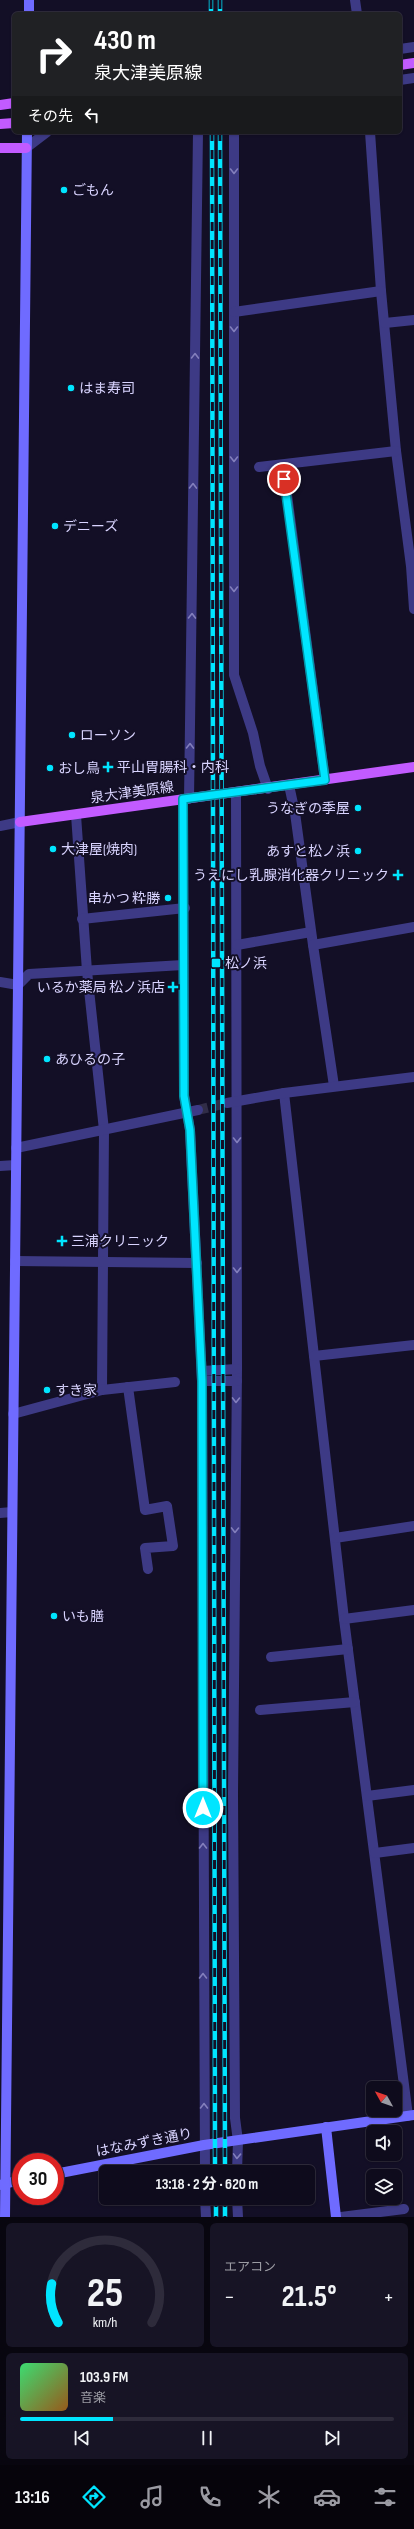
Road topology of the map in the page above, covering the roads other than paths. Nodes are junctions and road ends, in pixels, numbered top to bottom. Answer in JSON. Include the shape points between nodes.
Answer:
{"nodes":[{"id":1,"x":29,"y":0,"type":"edge"},
{"id":2,"x":355,"y":0,"type":"edge"},
{"id":3,"x":29,"y":12,"type":"edge"},
{"id":4,"x":357,"y":12,"type":"edge"},
{"id":5,"x":414,"y":47,"type":"edge"},
{"id":6,"x":402,"y":49,"type":"edge"},
{"id":7,"x":414,"y":63,"type":"edge"},
{"id":8,"x":402,"y":65,"type":"edge"},
{"id":9,"x":414,"y":78,"type":"edge"},
{"id":10,"x":402,"y":80,"type":"edge"},
{"id":11,"x":12,"y":103,"type":"edge"},
{"id":12,"x":0,"y":105,"type":"edge"},
{"id":13,"x":12,"y":123,"type":"edge"},
{"id":14,"x":0,"y":124,"type":"edge"},
{"id":15,"x":27,"y":134,"type":"edge"},
{"id":16,"x":44,"y":134,"type":"edge"},
{"id":17,"x":198,"y":134,"type":"edge"},
{"id":18,"x":234,"y":134,"type":"edge"},
{"id":19,"x":370,"y":134,"type":"edge"},
{"id":20,"x":0,"y":148,"type":"edge"},
{"id":21,"x":26,"y":148,"type":"junction"},
{"id":22,"x":381,"y":291,"type":"junction"},
{"id":23,"x":234,"y":312,"type":"junction"},
{"id":24,"x":414,"y":320,"type":"edge"},
{"id":25,"x":385,"y":323,"type":"junction"},
{"id":26,"x":396,"y":451,"type":"junction"},
{"id":27,"x":282,"y":465,"type":"junction"},
{"id":28,"x":259,"y":467,"type":"dead end"},
{"id":29,"x":413,"y":566,"type":"edge"},
{"id":30,"x":414,"y":609,"type":"edge"},
{"id":31,"x":414,"y":767,"type":"edge"},
{"id":32,"x":325,"y":780,"type":"junction"},
{"id":33,"x":289,"y":785,"type":"junction"},
{"id":34,"x":268,"y":789,"type":"junction"},
{"id":35,"x":236,"y":793,"type":"junction"},
{"id":36,"x":186,"y":799,"type":"junction"},
{"id":37,"x":76,"y":815,"type":"junction"},
{"id":38,"x":20,"y":822,"type":"junction"},
{"id":39,"x":0,"y":826,"type":"edge"},
{"id":40,"x":185,"y":908,"type":"junction"},
{"id":41,"x":82,"y":919,"type":"junction"},
{"id":42,"x":414,"y":927,"type":"edge"},
{"id":43,"x":311,"y":932,"type":"junction"},
{"id":44,"x":237,"y":945,"type":"junction"},
{"id":45,"x":313,"y":945,"type":"junction"},
{"id":46,"x":183,"y":965,"type":"junction"},
{"id":47,"x":86,"y":971,"type":"junction"},
{"id":48,"x":0,"y":982,"type":"edge"},
{"id":49,"x":18,"y":984,"type":"junction"},
{"id":50,"x":414,"y":1077,"type":"edge"},
{"id":51,"x":334,"y":1086,"type":"junction"},
{"id":52,"x":284,"y":1093,"type":"junction"},
{"id":53,"x":232,"y":1102,"type":"junction"},
{"id":54,"x":198,"y":1110,"type":"tunnel mouth"},
{"id":55,"x":188,"y":1113,"type":"junction"},
{"id":56,"x":104,"y":1130,"type":"junction"},
{"id":57,"x":16,"y":1148,"type":"junction"},
{"id":58,"x":16,"y":1165,"type":"junction"},
{"id":59,"x":0,"y":1166,"type":"edge"},
{"id":60,"x":15,"y":1261,"type":"junction"},
{"id":61,"x":197,"y":1263,"type":"junction"},
{"id":62,"x":103,"y":1264,"type":"junction"},
{"id":63,"x":414,"y":1345,"type":"edge"},
{"id":64,"x":314,"y":1356,"type":"junction"},
{"id":65,"x":237,"y":1369,"type":"junction"},
{"id":66,"x":202,"y":1371,"type":"junction"},
{"id":67,"x":202,"y":1381,"type":"junction"},
{"id":68,"x":237,"y":1381,"type":"junction"},
{"id":69,"x":175,"y":1382,"type":"dead end"},
{"id":70,"x":128,"y":1387,"type":"junction"},
{"id":71,"x":102,"y":1390,"type":"junction"},
{"id":72,"x":13,"y":1414,"type":"junction"},
{"id":73,"x":12,"y":1512,"type":"junction"},
{"id":74,"x":0,"y":1513,"type":"edge"},
{"id":75,"x":414,"y":1526,"type":"edge"},
{"id":76,"x":335,"y":1538,"type":"junction"},
{"id":77,"x":148,"y":1569,"type":"dead end"},
{"id":78,"x":414,"y":1610,"type":"edge"},
{"id":79,"x":344,"y":1620,"type":"junction"},
{"id":80,"x":348,"y":1649,"type":"junction"},
{"id":81,"x":271,"y":1656,"type":"dead end"},
{"id":82,"x":355,"y":1702,"type":"junction"},
{"id":83,"x":260,"y":1710,"type":"dead end"},
{"id":84,"x":414,"y":1790,"type":"edge"},
{"id":85,"x":367,"y":1796,"type":"junction"},
{"id":86,"x":414,"y":1848,"type":"edge"},
{"id":87,"x":375,"y":1853,"type":"junction"},
{"id":88,"x":411,"y":2116,"type":"edge"},
{"id":89,"x":326,"y":2127,"type":"junction"},
{"id":90,"x":238,"y":2141,"type":"junction"},
{"id":91,"x":204,"y":2145,"type":"junction"},
{"id":92,"x":205,"y":2165,"type":"edge"},
{"id":93,"x":237,"y":2165,"type":"edge"},
{"id":94,"x":64,"y":2172,"type":"edge"},
{"id":95,"x":3,"y":2184,"type":"edge"},
{"id":96,"x":205,"y":2205,"type":"edge"},
{"id":97,"x":237,"y":2205,"type":"edge"},
{"id":98,"x":404,"y":2209,"type":"dead end"},
{"id":99,"x":5,"y":2217,"type":"edge"},
{"id":100,"x":206,"y":2217,"type":"edge"},
{"id":101,"x":238,"y":2217,"type":"edge"},
{"id":102,"x":336,"y":2217,"type":"edge"},
{"id":103,"x":341,"y":2217,"type":"edge"}],
"edges":[{"from":1,"to":3,"type":"main road"},
{"from":2,"to":4,"type":"street"},
{"from":5,"to":6,"type":"street"},
{"from":7,"to":8,"type":"main road"},
{"from":9,"to":10,"type":"street"},
{"from":11,"to":12,"type":"main road"},
{"from":13,"to":14,"type":"main road"},
{"from":15,"to":21,"type":"main road"},
{"from":16,"to":21,"type":"street"},
{"from":36,"to":17,"type":"street","one_way":true},
{"from":18,"to":23,"type":"street","one_way":true},
{"from":19,"to":22,"type":"street"},
{"from":20,"to":21,"type":"main road"},
{"from":21,"to":38,"type":"main road"},
{"from":22,"to":23,"type":"street"},
{"from":22,"to":25,"type":"street"},
{"from":23,"to":34,"type":"street","one_way":true,"via":[[234,675]]},
{"from":24,"to":25,"type":"street"},
{"from":25,"to":26,"type":"street"},
{"from":26,"to":27,"type":"street"},
{"from":26,"to":29,"type":"street"},
{"from":27,"to":28,"type":"street"},
{"from":27,"to":32,"type":"street"},
{"from":29,"to":30,"type":"street"},
{"from":31,"to":32,"type":"main road","name":"泉大津美原線"},
{"from":32,"to":33,"type":"main road","name":"泉大津美原線"},
{"from":33,"to":34,"type":"main road","name":"泉大津美原線"},
{"from":33,"to":43,"type":"street"},
{"from":34,"to":35,"type":"main road","name":"泉大津美原線"},
{"from":35,"to":36,"type":"main road","name":"泉大津美原線"},
{"from":35,"to":44,"type":"street"},
{"from":36,"to":37,"type":"main road","name":"泉大津美原線"},
{"from":36,"to":40,"type":"street"},
{"from":37,"to":38,"type":"main road","name":"泉大津美原線"},
{"from":37,"to":41,"type":"street"},
{"from":38,"to":39,"type":"street"},
{"from":38,"to":49,"type":"main road"},
{"from":40,"to":41,"type":"street"},
{"from":40,"to":46,"type":"street"},
{"from":41,"to":47,"type":"street"},
{"from":42,"to":45,"type":"street"},
{"from":43,"to":44,"type":"street"},
{"from":43,"to":45,"type":"street"},
{"from":44,"to":53,"type":"street"},
{"from":45,"to":51,"type":"street"},
{"from":46,"to":47,"type":"street"},
{"from":46,"to":55,"type":"street","via":[[184,1096]]},
{"from":47,"to":49,"type":"street","via":[[29,974]]},
{"from":47,"to":56,"type":"street"},
{"from":48,"to":49,"type":"street"},
{"from":49,"to":57,"type":"main road"},
{"from":50,"to":51,"type":"street"},
{"from":51,"to":52,"type":"street"},
{"from":52,"to":53,"type":"street"},
{"from":52,"to":64,"type":"street"},
{"from":53,"to":65,"type":"street","one_way":true},
{"from":54,"to":55,"type":"street"},
{"from":55,"to":56,"type":"street"},
{"from":55,"to":61,"type":"street"},
{"from":56,"to":57,"type":"street"},
{"from":56,"to":62,"type":"street"},
{"from":57,"to":58,"type":"main road"},
{"from":58,"to":59,"type":"street"},
{"from":58,"to":60,"type":"main road"},
{"from":60,"to":62,"type":"street"},
{"from":60,"to":72,"type":"main road"},
{"from":61,"to":62,"type":"street"},
{"from":61,"to":66,"type":"street"},
{"from":62,"to":71,"type":"street"},
{"from":63,"to":64,"type":"street"},
{"from":64,"to":76,"type":"street"},
{"from":65,"to":66,"type":"street"},
{"from":65,"to":68,"type":"street"},
{"from":66,"to":67,"type":"street"},
{"from":67,"to":68,"type":"street"},
{"from":91,"to":67,"type":"street","one_way":true},
{"from":68,"to":90,"type":"street","one_way":true,"via":[[233,1802],[235,2118]]},
{"from":69,"to":70,"type":"street"},
{"from":70,"to":71,"type":"street"},
{"from":70,"to":77,"type":"street","via":[[145,1510],[167,1506],[173,1546],[145,1548]]},
{"from":71,"to":72,"type":"street"},
{"from":72,"to":73,"type":"main road"},
{"from":73,"to":74,"type":"street"},
{"from":73,"to":95,"type":"main road"},
{"from":75,"to":76,"type":"street"},
{"from":76,"to":79,"type":"street"},
{"from":78,"to":79,"type":"street"},
{"from":79,"to":80,"type":"street"},
{"from":80,"to":81,"type":"street"},
{"from":80,"to":82,"type":"street"},
{"from":82,"to":83,"type":"street"},
{"from":82,"to":85,"type":"street"},
{"from":84,"to":85,"type":"street"},
{"from":85,"to":87,"type":"street"},
{"from":86,"to":87,"type":"street"},
{"from":87,"to":88,"type":"street"},
{"from":88,"to":89,"type":"main road","name":"はなみずき通り"},
{"from":89,"to":90,"type":"main road","name":"はなみずき通り"},
{"from":89,"to":102,"type":"main road"},
{"from":90,"to":91,"type":"main road","name":"はなみずき通り"},
{"from":90,"to":93,"type":"street","one_way":true},
{"from":91,"to":92,"type":"street"},
{"from":91,"to":94,"type":"main road","name":"はなみずき通り"},
{"from":95,"to":99,"type":"main road"},
{"from":96,"to":100,"type":"street"},
{"from":97,"to":101,"type":"street"},
{"from":98,"to":103,"type":"street"}]}
